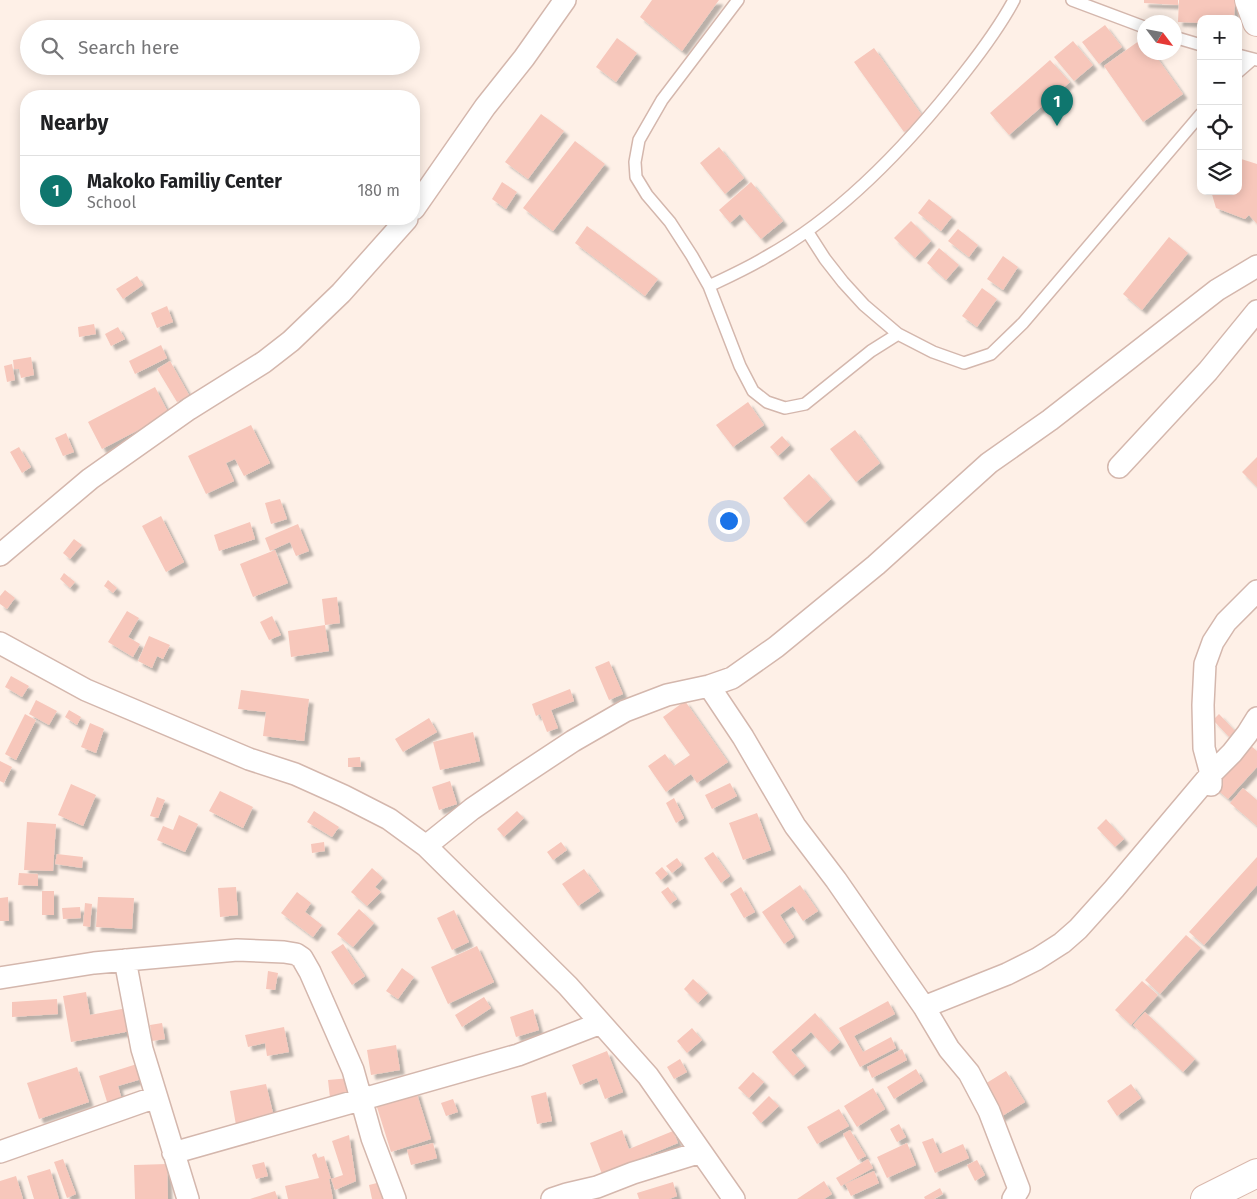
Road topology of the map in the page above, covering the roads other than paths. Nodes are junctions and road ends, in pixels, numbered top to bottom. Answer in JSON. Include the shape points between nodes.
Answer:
{"nodes":[{"id":1,"x":565,"y":0,"type":"edge"},
{"id":2,"x":738,"y":0,"type":"edge"},
{"id":3,"x":1014,"y":0,"type":"edge"},
{"id":4,"x":1072,"y":0,"type":"edge"},
{"id":5,"x":1249,"y":0,"type":"edge"},
{"id":6,"x":1257,"y":22,"type":"edge"},
{"id":7,"x":1137,"y":24,"type":"edge"},
{"id":8,"x":1182,"y":39,"type":"edge"},
{"id":9,"x":1197,"y":44,"type":"edge"},
{"id":10,"x":1242,"y":56,"type":"edge"},
{"id":11,"x":1255,"y":60,"type":"edge"},
{"id":12,"x":1242,"y":69,"type":"edge"},
{"id":13,"x":1197,"y":119,"type":"edge"},
{"id":14,"x":420,"y":200,"type":"edge"},
{"id":15,"x":402,"y":225,"type":"edge"},
{"id":16,"x":807,"y":231,"type":"junction"},
{"id":17,"x":1257,"y":266,"type":"edge"},
{"id":18,"x":708,"y":286,"type":"junction"},
{"id":19,"x":1257,"y":311,"type":"edge"},
{"id":20,"x":898,"y":334,"type":"junction"},
{"id":21,"x":1119,"y":467,"type":"dead end"},
{"id":22,"x":0,"y":555,"type":"edge"},
{"id":23,"x":1257,"y":591,"type":"edge"},
{"id":24,"x":0,"y":643,"type":"edge"},
{"id":25,"x":709,"y":686,"type":"junction"},
{"id":26,"x":1257,"y":718,"type":"edge"},
{"id":27,"x":1211,"y":784,"type":"junction"},
{"id":28,"x":426,"y":846,"type":"junction"},
{"id":29,"x":125,"y":960,"type":"junction"},
{"id":30,"x":0,"y":978,"type":"edge"},
{"id":31,"x":924,"y":1007,"type":"junction"},
{"id":32,"x":601,"y":1023,"type":"junction"},
{"id":33,"x":156,"y":1097,"type":"junction"},
{"id":34,"x":361,"y":1100,"type":"junction"},
{"id":35,"x":0,"y":1152,"type":"edge"},
{"id":36,"x":701,"y":1152,"type":"junction"},
{"id":37,"x":173,"y":1153,"type":"junction"},
{"id":38,"x":1257,"y":1173,"type":"edge"},
{"id":39,"x":188,"y":1199,"type":"edge"},
{"id":40,"x":395,"y":1199,"type":"edge"},
{"id":41,"x":552,"y":1199,"type":"edge"},
{"id":42,"x":734,"y":1199,"type":"edge"},
{"id":43,"x":1013,"y":1199,"type":"edge"},
{"id":44,"x":1205,"y":1199,"type":"edge"}],
"edges":[{"from":1,"to":14,"type":"street"},
{"from":2,"to":18,"type":"lane","via":[[662,100],[639,140],[635,162],[636,177],[670,222]]},
{"from":3,"to":16,"type":"lane","via":[[996,31],[939,105],[882,166]]},
{"from":4,"to":7,"type":"lane"},
{"from":5,"to":6,"type":"street"},
{"from":8,"to":9,"type":"lane"},
{"from":10,"to":11,"type":"lane"},
{"from":11,"to":12,"type":"lane"},
{"from":13,"to":20,"type":"lane","via":[[1053,289],[991,354],[964,363]]},
{"from":15,"to":22,"type":"street","via":[[342,293],[291,341],[90,479]]},
{"from":16,"to":18,"type":"lane","via":[[767,257]]},
{"from":16,"to":20,"type":"lane","via":[[843,282]]},
{"from":17,"to":25,"type":"street","via":[[1217,290],[990,463],[876,565],[776,648],[732,678]]},
{"from":18,"to":20,"type":"lane","via":[[753,391],[767,402],[785,408],[805,404],[871,351]]},
{"from":19,"to":21,"type":"street","via":[[1208,371]]},
{"from":23,"to":27,"type":"street","via":[[1226,622],[1205,664],[1204,748]]},
{"from":24,"to":28,"type":"street","via":[[86,690],[344,796],[389,820]]},
{"from":25,"to":28,"type":"street","via":[[667,695],[625,711],[520,776]]},
{"from":25,"to":31,"type":"street","via":[[795,826]]},
{"from":26,"to":27,"type":"street"},
{"from":27,"to":31,"type":"street","via":[[1062,943],[1008,974]]},
{"from":28,"to":32,"type":"street","via":[[518,935]]},
{"from":29,"to":30,"type":"street"},
{"from":29,"to":33,"type":"street","via":[[142,1049]]},
{"from":29,"to":34,"type":"street","via":[[237,950],[296,954],[302,958],[321,994],[353,1070]]},
{"from":31,"to":43,"type":"street","via":[[989,1111],[1019,1189]]},
{"from":32,"to":34,"type":"street","via":[[518,1055]]},
{"from":32,"to":36,"type":"street","via":[[648,1076]]},
{"from":33,"to":35,"type":"street"},
{"from":33,"to":37,"type":"street"},
{"from":34,"to":37,"type":"street"},
{"from":34,"to":40,"type":"street"},
{"from":36,"to":41,"type":"street"},
{"from":36,"to":42,"type":"street"},
{"from":37,"to":39,"type":"street"},
{"from":38,"to":44,"type":"street"}]}
